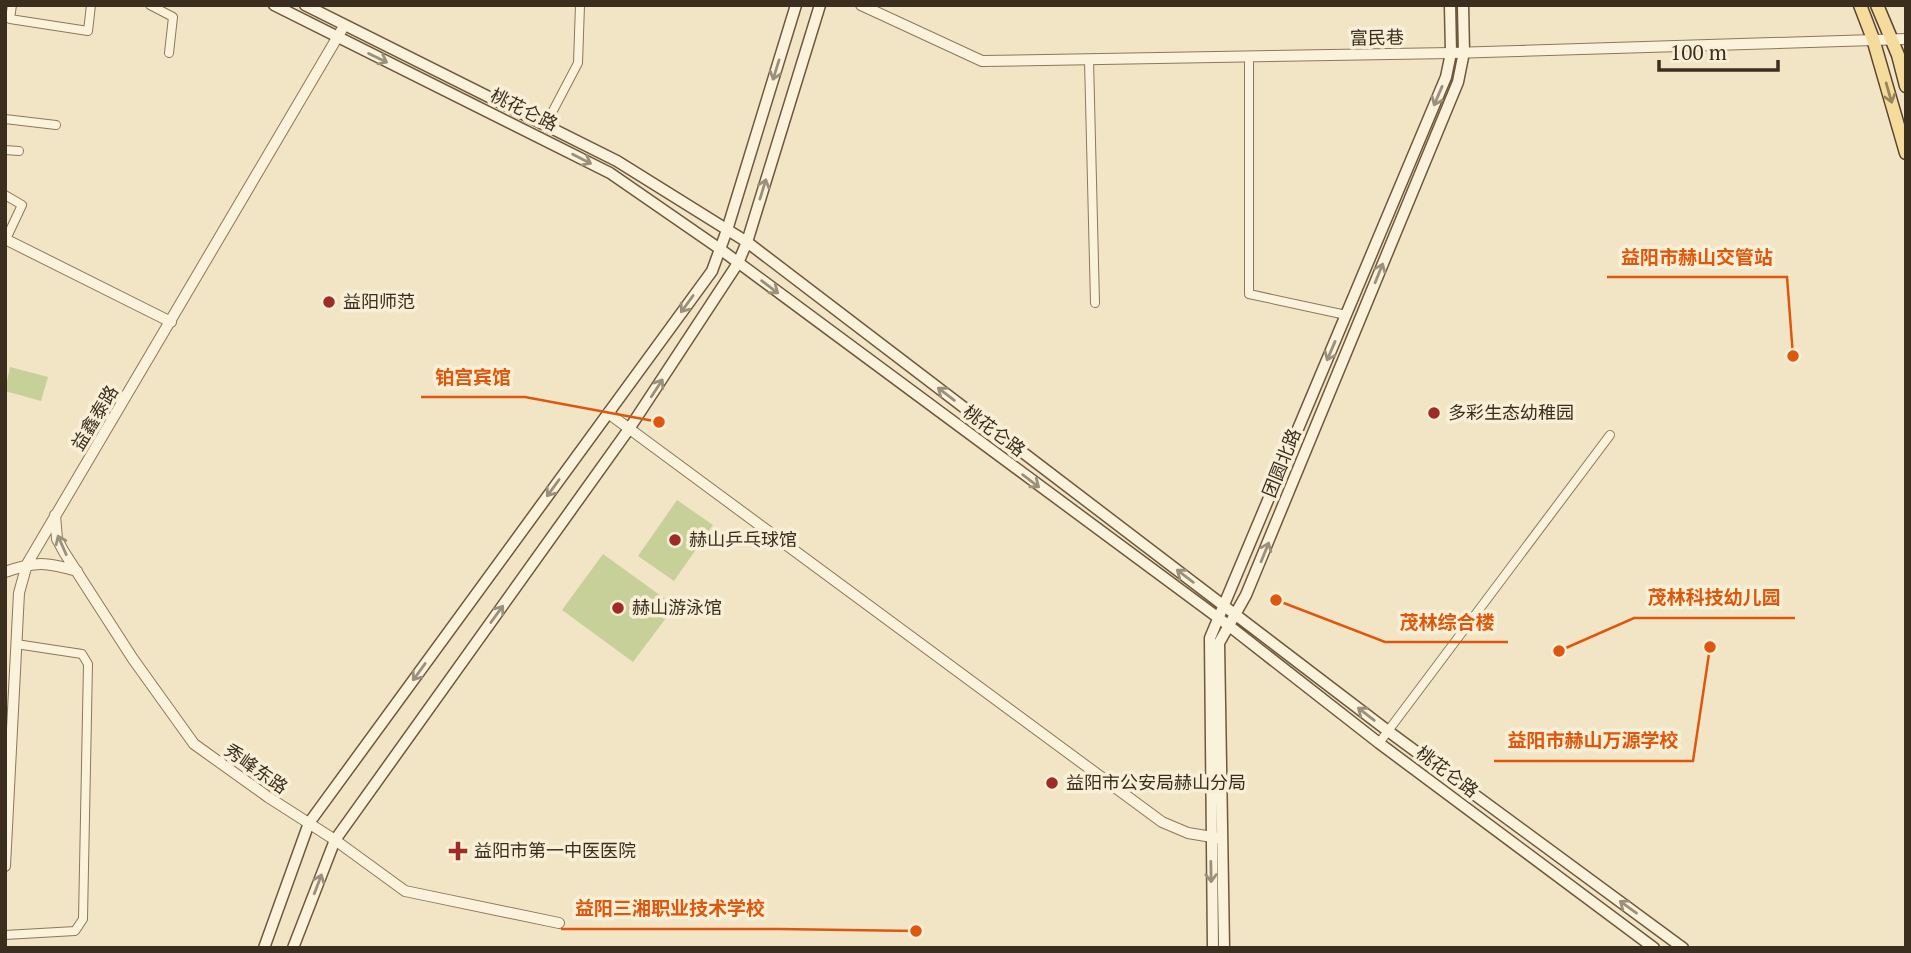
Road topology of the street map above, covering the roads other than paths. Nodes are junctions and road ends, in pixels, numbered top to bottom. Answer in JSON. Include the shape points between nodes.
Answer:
{"nodes":[{"id":1,"x":12,"y":5,"type":"edge"},
{"id":2,"x":91,"y":5,"type":"edge"},
{"id":3,"x":150,"y":5,"type":"edge"},
{"id":4,"x":274,"y":5,"type":"edge"},
{"id":5,"x":305,"y":5,"type":"edge"},
{"id":6,"x":580,"y":5,"type":"edge"},
{"id":7,"x":796,"y":5,"type":"edge"},
{"id":8,"x":820,"y":5,"type":"edge"},
{"id":9,"x":861,"y":5,"type":"edge"},
{"id":10,"x":1450,"y":5,"type":"edge"},
{"id":11,"x":1464,"y":5,"type":"edge"},
{"id":12,"x":1860,"y":5,"type":"edge"},
{"id":13,"x":1877,"y":5,"type":"edge"},
{"id":14,"x":8,"y":15,"type":"edge"},
{"id":15,"x":344,"y":26,"type":"junction"},
{"id":16,"x":337,"y":38,"type":"junction"},
{"id":17,"x":1873,"y":39,"type":"junction"},
{"id":18,"x":1906,"y":39,"type":"edge"},
{"id":19,"x":1891,"y":40,"type":"junction"},
{"id":20,"x":1451,"y":52,"type":"junction"},
{"id":21,"x":1464,"y":52,"type":"junction"},
{"id":22,"x":169,"y":53,"type":"dead end"},
{"id":23,"x":1249,"y":57,"type":"junction"},
{"id":24,"x":1089,"y":60,"type":"junction"},
{"id":25,"x":1906,"y":86,"type":"edge"},
{"id":26,"x":5,"y":119,"type":"edge"},
{"id":27,"x":546,"y":124,"type":"junction"},
{"id":28,"x":56,"y":125,"type":"dead end"},
{"id":29,"x":5,"y":150,"type":"edge"},
{"id":30,"x":19,"y":151,"type":"dead end"},
{"id":31,"x":1906,"y":153,"type":"edge"},
{"id":32,"x":5,"y":195,"type":"edge"},
{"id":33,"x":727,"y":230,"type":"junction"},
{"id":34,"x":5,"y":239,"type":"edge"},
{"id":35,"x":747,"y":243,"type":"junction"},
{"id":36,"x":720,"y":249,"type":"junction"},
{"id":37,"x":738,"y":263,"type":"junction"},
{"id":38,"x":1095,"y":303,"type":"dead end"},
{"id":39,"x":1346,"y":315,"type":"junction"},
{"id":40,"x":171,"y":322,"type":"junction"},
{"id":41,"x":608,"y":413,"type":"junction"},
{"id":42,"x":629,"y":429,"type":"junction"},
{"id":43,"x":1610,"y":435,"type":"dead end"},
{"id":44,"x":55,"y":515,"type":"junction"},
{"id":45,"x":27,"y":564,"type":"junction"},
{"id":46,"x":5,"y":572,"type":"edge"},
{"id":47,"x":77,"y":572,"type":"junction"},
{"id":48,"x":1224,"y":606,"type":"junction"},
{"id":49,"x":1237,"y":614,"type":"junction"},
{"id":50,"x":1217,"y":618,"type":"junction"},
{"id":51,"x":1228,"y":625,"type":"junction"},
{"id":52,"x":16,"y":644,"type":"junction"},
{"id":53,"x":1388,"y":731,"type":"junction"},
{"id":54,"x":1379,"y":743,"type":"junction"},
{"id":55,"x":309,"y":823,"type":"junction"},
{"id":56,"x":1216,"y":838,"type":"junction"},
{"id":57,"x":335,"y":840,"type":"junction"},
{"id":58,"x":5,"y":866,"type":"edge"},
{"id":59,"x":559,"y":923,"type":"dead end"},
{"id":60,"x":5,"y":935,"type":"edge"},
{"id":61,"x":264,"y":948,"type":"edge"},
{"id":62,"x":293,"y":948,"type":"edge"},
{"id":63,"x":1213,"y":948,"type":"edge"},
{"id":64,"x":1224,"y":948,"type":"edge"},
{"id":65,"x":1654,"y":948,"type":"edge"},
{"id":66,"x":1683,"y":948,"type":"edge"}],
"edges":[{"from":1,"to":14,"type":"street"},
{"from":2,"to":14,"type":"street","via":[[88,31],[10,19]]},
{"from":3,"to":22,"type":"street","via":[[173,17]]},
{"from":4,"to":16,"type":"main road","name":"桃花仑路"},
{"from":5,"to":15,"type":"main road","name":"桃花仑路"},
{"from":6,"to":27,"type":"street","via":[[578,63]]},
{"from":7,"to":33,"type":"main road","one_way":true},
{"from":35,"to":8,"type":"main road","one_way":true},
{"from":9,"to":24,"type":"street","name":"富民巷","via":[[982,61]]},
{"from":10,"to":20,"type":"main road","name":"团圆北路"},
{"from":11,"to":21,"type":"main road","name":"团圆北路"},
{"from":12,"to":17,"type":"main road"},
{"from":13,"to":19,"type":"main road"},
{"from":15,"to":16,"type":"street","name":"益鑫泰路"},
{"from":15,"to":27,"type":"main road","name":"桃花仑路"},
{"from":16,"to":36,"type":"main road","name":"桃花仑路","one_way":true,"via":[[610,173]]},
{"from":16,"to":40,"type":"street","name":"益鑫泰路"},
{"from":17,"to":19,"type":"street","name":"富民巷"},
{"from":17,"to":21,"type":"street","name":"富民巷"},
{"from":17,"to":31,"type":"main road","one_way":true},
{"from":18,"to":19,"type":"street","name":"富民巷"},
{"from":19,"to":25,"type":"main road"},
{"from":20,"to":21,"type":"street","name":"富民巷"},
{"from":20,"to":23,"type":"street","name":"富民巷"},
{"from":20,"to":39,"type":"main road","name":"团圆北路","one_way":true,"via":[[1446,77]]},
{"from":49,"to":21,"type":"main road","name":"团圆北路","one_way":true,"via":[[1458,82]]},
{"from":23,"to":24,"type":"street","name":"富民巷"},
{"from":23,"to":39,"type":"street","via":[[1249,294]]},
{"from":24,"to":38,"type":"street"},
{"from":26,"to":28,"type":"street"},
{"from":27,"to":33,"type":"main road","name":"桃花仑路","via":[[617,160]]},
{"from":29,"to":30,"type":"street"},
{"from":32,"to":34,"type":"street","via":[[22,205]]},
{"from":33,"to":35,"type":"main road","name":"桃花仑路"},
{"from":33,"to":36,"type":"main road"},
{"from":34,"to":40,"type":"street"},
{"from":35,"to":37,"type":"main road"},
{"from":48,"to":35,"type":"main road","name":"桃花仑路","one_way":true},
{"from":36,"to":37,"type":"main road","name":"桃花仑路"},
{"from":36,"to":41,"type":"main road","one_way":true,"via":[[712,271]]},
{"from":42,"to":37,"type":"main road","one_way":true},
{"from":37,"to":50,"type":"main road","name":"桃花仑路","one_way":true},
{"from":39,"to":48,"type":"main road","name":"团圆北路","one_way":true},
{"from":40,"to":44,"type":"street","name":"益鑫泰路"},
{"from":41,"to":42,"type":"street"},
{"from":41,"to":55,"type":"main road","one_way":true},
{"from":42,"to":56,"type":"street","via":[[1162,822]]},
{"from":57,"to":42,"type":"main road","one_way":true},
{"from":43,"to":53,"type":"street"},
{"from":44,"to":45,"type":"street","name":"益鑫泰路"},
{"from":47,"to":44,"type":"street","name":"秀峰东路","one_way":true,"via":[[57,539]]},
{"from":45,"to":46,"type":"street"},
{"from":45,"to":47,"type":"street","via":[[50,563]]},
{"from":45,"to":52,"type":"street","name":"益鑫泰路","via":[[19,593]]},
{"from":47,"to":55,"type":"street","name":"秀峰东路","via":[[194,744]]},
{"from":48,"to":49,"type":"main road","name":"桃花仑路"},
{"from":48,"to":50,"type":"main road","name":"团圆北路"},
{"from":49,"to":51,"type":"main road","name":"团圆北路"},
{"from":53,"to":49,"type":"main road","name":"桃花仑路","one_way":true},
{"from":50,"to":51,"type":"main road","name":"桃花仑路"},
{"from":50,"to":56,"type":"main road","name":"团圆北路","via":[[1210,638]]},
{"from":51,"to":54,"type":"main road","name":"桃花仑路"},
{"from":51,"to":56,"type":"main road","name":"团圆北路","via":[[1219,643]]},
{"from":52,"to":58,"type":"street","name":"益鑫泰路"},
{"from":52,"to":60,"type":"street","via":[[82,654],[88,664],[83,919],[75,932]]},
{"from":53,"to":54,"type":"street"},
{"from":66,"to":53,"type":"main road","name":"桃花仑路","one_way":true},
{"from":54,"to":65,"type":"main road","name":"桃花仑路"},
{"from":55,"to":57,"type":"street","name":"秀峰东路"},
{"from":55,"to":61,"type":"main road"},
{"from":56,"to":63,"type":"main road","name":"团圆北路","one_way":true},
{"from":56,"to":64,"type":"main road","name":"团圆北路"},
{"from":57,"to":59,"type":"street","name":"秀峰东路","via":[[405,891]]},
{"from":62,"to":57,"type":"main road","one_way":true}]}
